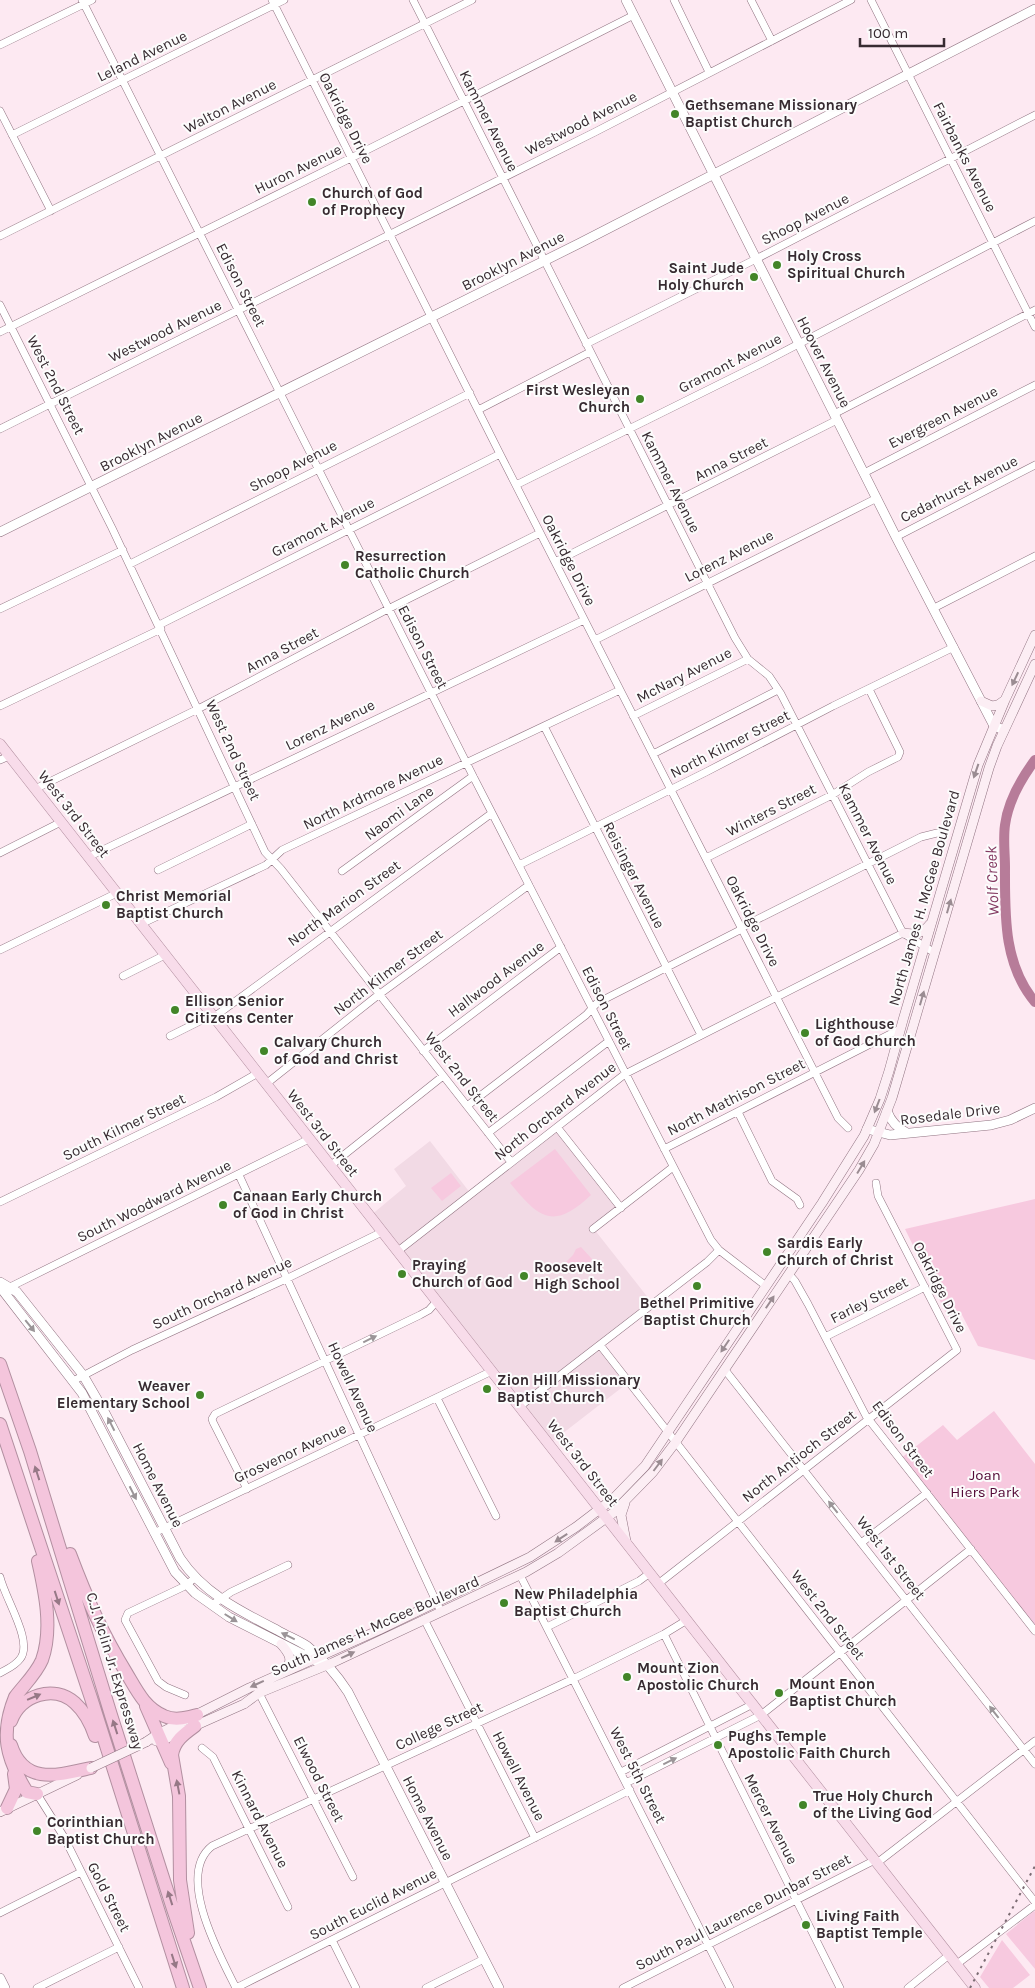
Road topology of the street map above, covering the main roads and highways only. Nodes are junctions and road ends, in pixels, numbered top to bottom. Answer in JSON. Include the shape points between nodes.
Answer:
{"nodes":[{"id":1,"x":1035,"y":635,"type":"edge"},
{"id":2,"x":1035,"y":664,"type":"edge"},
{"id":3,"x":1005,"y":700,"type":"junction"},
{"id":4,"x":982,"y":701,"type":"road end"},
{"id":5,"x":0,"y":744,"type":"edge"},
{"id":6,"x":5,"y":758,"type":"edge"},
{"id":7,"x":931,"y":924,"type":"junction"},
{"id":8,"x":903,"y":933,"type":"road end"},
{"id":9,"x":0,"y":1364,"type":"edge"},
{"id":10,"x":0,"y":1424,"type":"edge"},
{"id":11,"x":626,"y":1501,"type":"junction"},
{"id":12,"x":600,"y":1509,"type":"junction"},
{"id":13,"x":607,"y":1518,"type":"junction"},
{"id":14,"x":31,"y":1519,"type":"junction"},
{"id":15,"x":52,"y":1520,"type":"junction"},
{"id":16,"x":627,"y":1544,"type":"junction"},
{"id":17,"x":281,"y":1644,"type":"road end"},
{"id":18,"x":285,"y":1671,"type":"junction"},
{"id":19,"x":145,"y":1703,"type":"junction"},
{"id":20,"x":196,"y":1721,"type":"junction"},
{"id":21,"x":159,"y":1737,"type":"junction"},
{"id":22,"x":13,"y":1761,"type":"junction"},
{"id":23,"x":173,"y":1767,"type":"junction"},
{"id":24,"x":91,"y":1768,"type":"junction"},
{"id":25,"x":118,"y":1788,"type":"junction"},
{"id":26,"x":37,"y":1794,"type":"junction"},
{"id":27,"x":4,"y":1810,"type":"edge"},
{"id":28,"x":192,"y":1961,"type":"junction"},
{"id":29,"x":183,"y":1988,"type":"edge"},
{"id":30,"x":200,"y":1988,"type":"edge"},
{"id":31,"x":975,"y":1988,"type":"edge"}],
"edges":[{"from":1,"to":3,"type":"main road","name":"North James H. McGee Boulevard","one_way":true},
{"from":11,"to":2,"type":"main road","name":"North James H. McGee Boulevard","one_way":true,"via":[[675,1443],[725,1370],[859,1170],[879,1131],[994,753]]},
{"from":3,"to":4,"type":"main road","via":[[992,706]]},
{"from":3,"to":7,"type":"main road","name":"North James H. McGee Boulevard","one_way":true,"via":[[968,796]]},
{"from":5,"to":6,"type":"main road","name":"West 3rd Street"},
{"from":6,"to":12,"type":"main road","name":"West 3rd Street","via":[[35,789]]},
{"from":7,"to":8,"type":"main road","via":[[919,934]]},
{"from":7,"to":12,"type":"main road","name":"North James H. McGee Boulevard","one_way":true,"via":[[883,1090],[867,1129],[843,1171],[645,1466]]},
{"from":15,"to":9,"type":"highway","name":"C.J. Mclin Jr. Expressway","one_way":true},
{"from":10,"to":14,"type":"highway","name":"C.J. Mclin Jr. Expressway"},
{"from":11,"to":13,"type":"main road","name":"North James H. McGee Boulevard"},
{"from":11,"to":16,"type":"main road","via":[[621,1514]]},
{"from":12,"to":13,"type":"main road","name":"West 3rd Street"},
{"from":12,"to":18,"type":"main road","name":"South James H. McGee Boulevard","one_way":true,"via":[[537,1553]]},
{"from":13,"to":16,"type":"main road","name":"West 3rd Street"},
{"from":20,"to":13,"type":"main road","name":"South James H. McGee Boulevard","one_way":true,"via":[[244,1704],[260,1693],[520,1575]]},
{"from":14,"to":22,"type":"highway","via":[[44,1594],[47,1636],[38,1667],[9,1707],[2,1724],[3,1748]]},
{"from":14,"to":25,"type":"highway","name":"C.J. Mclin Jr. Expressway","one_way":true},
{"from":15,"to":19,"type":"highway","via":[[70,1554],[104,1636]]},
{"from":28,"to":15,"type":"highway","name":"C.J. Mclin Jr. Expressway","one_way":true},
{"from":16,"to":31,"type":"main road","name":"West 3rd Street"},
{"from":17,"to":18,"type":"main road","via":[[290,1656],[290,1664]]},
{"from":18,"to":20,"type":"main road","name":"South James H. McGee Boulevard","one_way":true},
{"from":19,"to":20,"type":"highway","via":[[170,1719]]},
{"from":19,"to":21,"type":"highway"},
{"from":20,"to":21,"type":"main road","name":"South James H. McGee Boulevard"},
{"from":20,"to":23,"type":"highway","via":[[176,1743]]},
{"from":21,"to":23,"type":"highway"},
{"from":21,"to":24,"type":"main road","name":"South James H. McGee Boulevard","bridge":true},
{"from":22,"to":24,"type":"highway","via":[[44,1776]]},
{"from":22,"to":25,"type":"highway","one_way":true,"via":[[9,1735],[17,1709],[37,1695],[66,1696],[86,1716]]},
{"from":22,"to":26,"type":"highway"},
{"from":22,"to":27,"type":"highway","via":[[16,1790]]},
{"from":28,"to":23,"type":"highway","one_way":true,"via":[[182,1901],[180,1801]]},
{"from":24,"to":26,"type":"main road","name":"South James H. McGee Boulevard"},
{"from":25,"to":29,"type":"highway","name":"C.J. Mclin Jr. Expressway","one_way":true},
{"from":26,"to":27,"type":"main road","name":"South James H. McGee Boulevard"},
{"from":28,"to":30,"type":"highway","name":"C.J. Mclin Jr. Expressway"}]}
